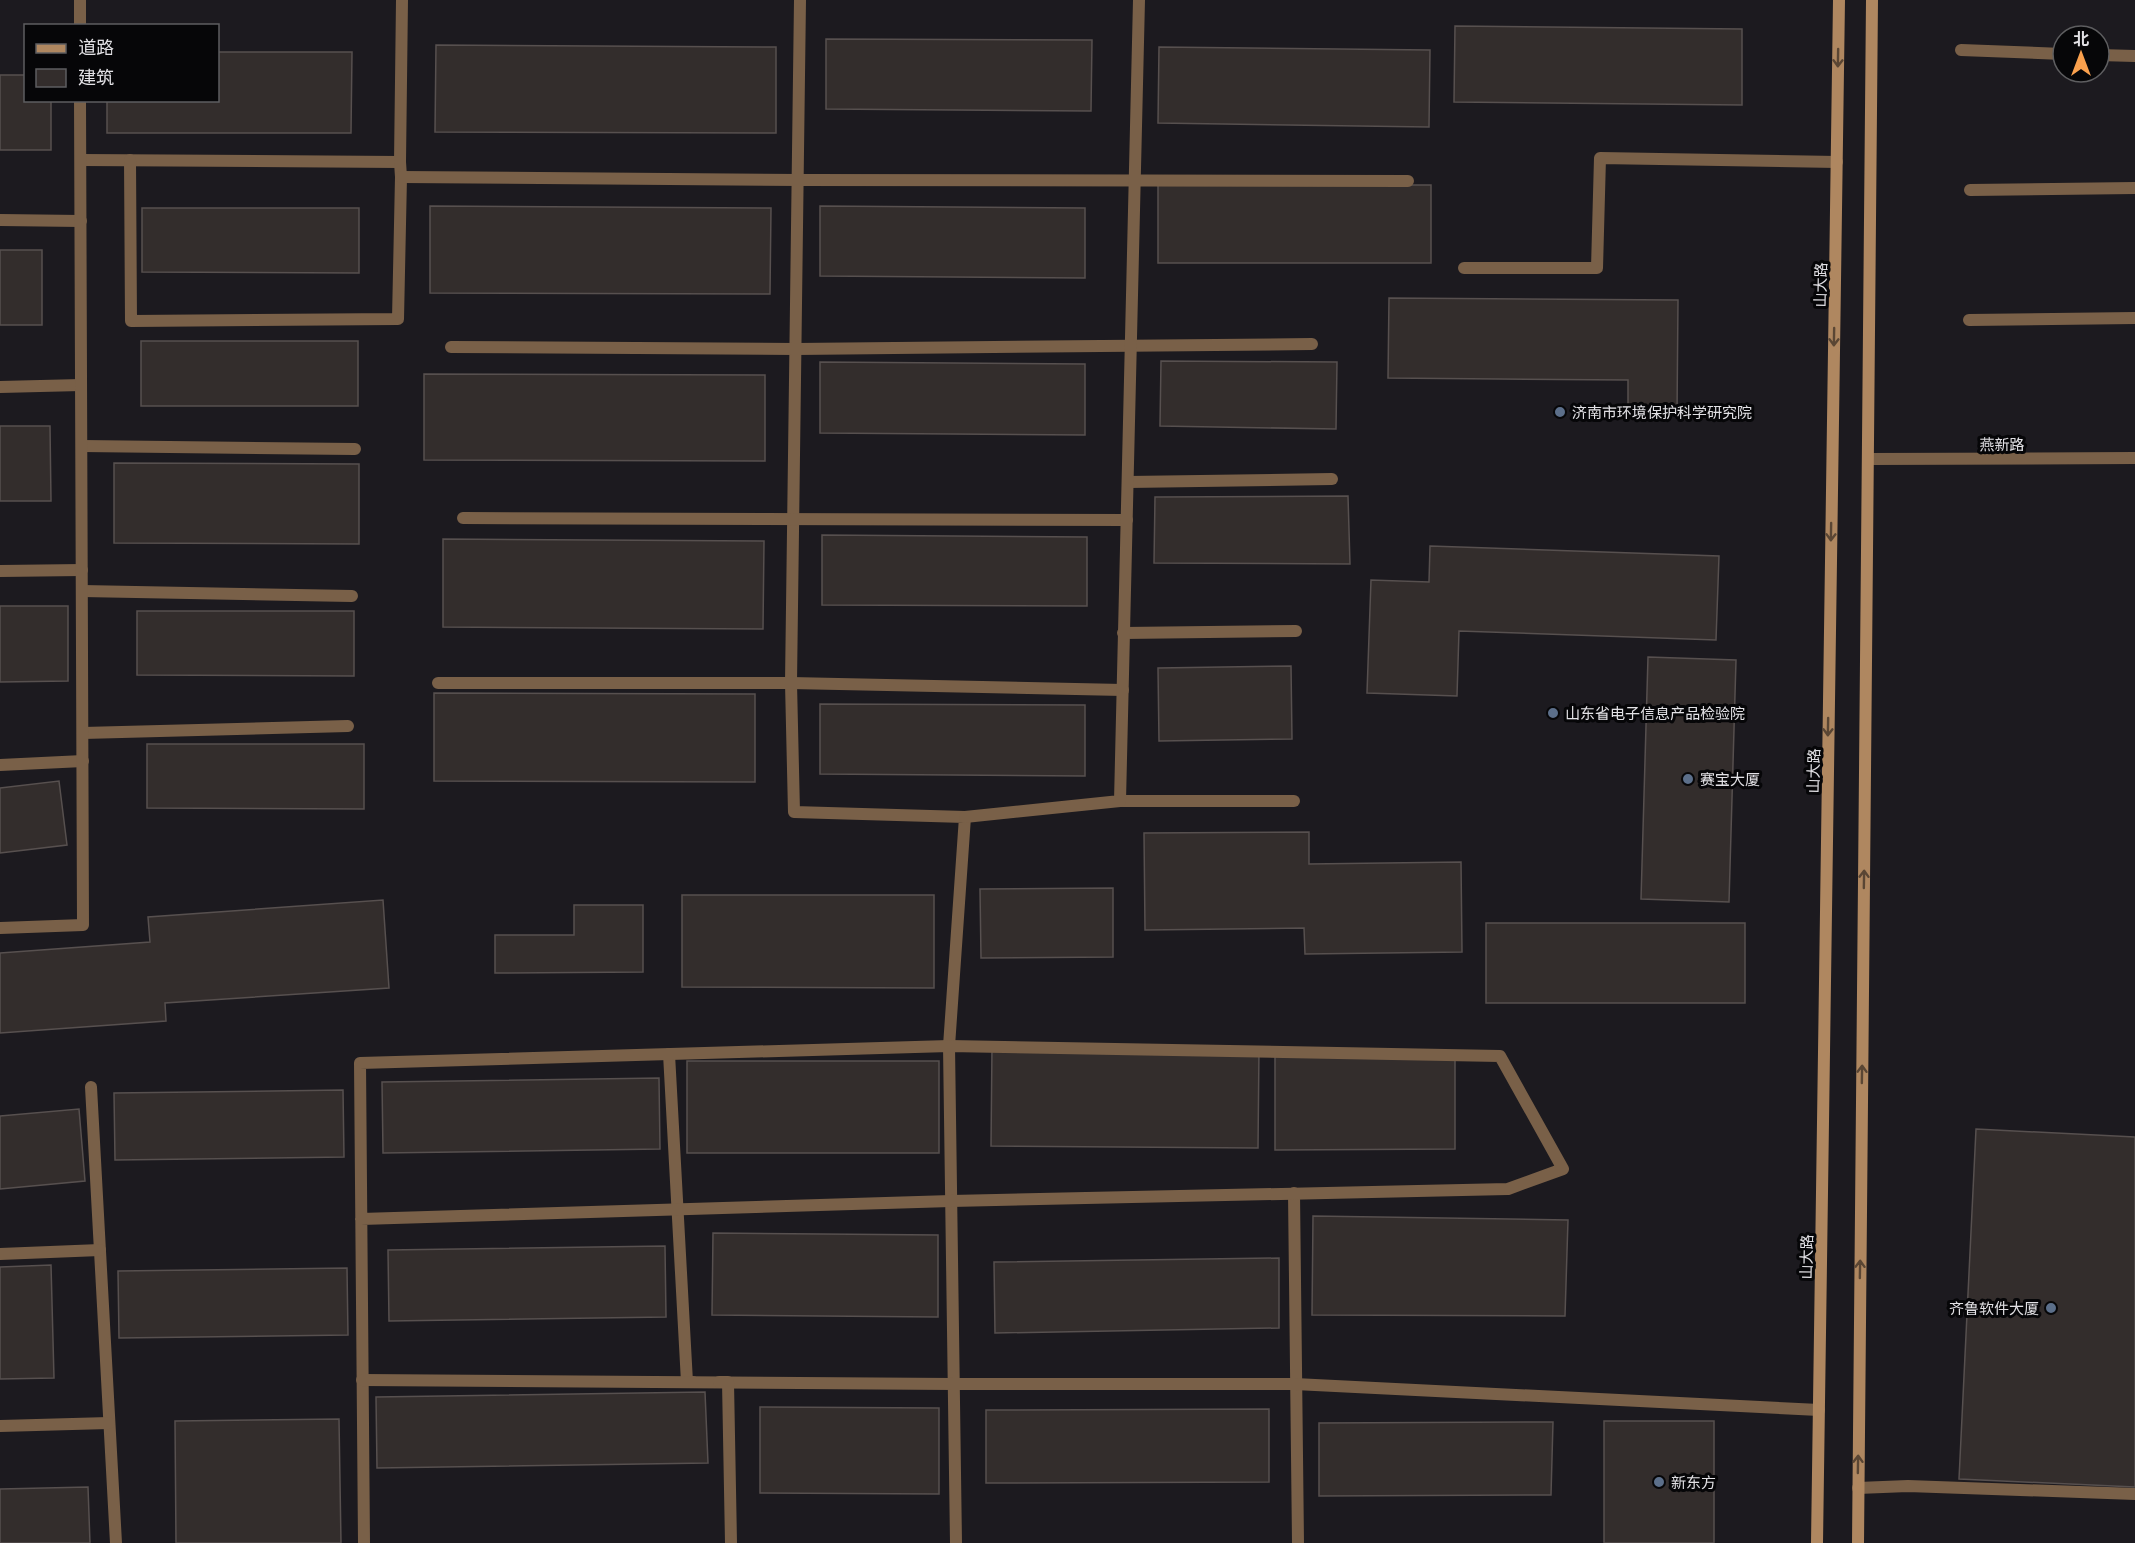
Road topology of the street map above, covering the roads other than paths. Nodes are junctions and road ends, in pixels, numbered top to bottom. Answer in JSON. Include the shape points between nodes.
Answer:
{"nodes":[{"id":1,"x":80,"y":0,"type":"edge"},
{"id":2,"x":402,"y":0,"type":"edge"},
{"id":3,"x":800,"y":0,"type":"edge"},
{"id":4,"x":1139,"y":0,"type":"edge"},
{"id":5,"x":1839,"y":0,"type":"edge"},
{"id":6,"x":1872,"y":0,"type":"edge"},
{"id":7,"x":80,"y":24,"type":"edge"},
{"id":8,"x":1961,"y":51,"type":"dead end"},
{"id":9,"x":2051,"y":54,"type":"edge"},
{"id":10,"x":2111,"y":55,"type":"edge"},
{"id":11,"x":2135,"y":56,"type":"edge"},
{"id":12,"x":80,"y":102,"type":"edge"},
{"id":13,"x":81,"y":160,"type":"junction"},
{"id":14,"x":130,"y":160,"type":"junction"},
{"id":15,"x":400,"y":162,"type":"junction"},
{"id":16,"x":1837,"y":162,"type":"junction"},
{"id":17,"x":401,"y":177,"type":"junction"},
{"id":18,"x":799,"y":180,"type":"junction"},
{"id":19,"x":1134,"y":180,"type":"junction"},
{"id":20,"x":1408,"y":181,"type":"dead end"},
{"id":21,"x":2135,"y":188,"type":"edge"},
{"id":22,"x":1970,"y":190,"type":"dead end"},
{"id":23,"x":0,"y":220,"type":"edge"},
{"id":24,"x":81,"y":221,"type":"junction"},
{"id":25,"x":1464,"y":268,"type":"dead end"},
{"id":26,"x":2135,"y":318,"type":"edge"},
{"id":27,"x":1969,"y":320,"type":"dead end"},
{"id":28,"x":1131,"y":344,"type":"junction"},
{"id":29,"x":1312,"y":344,"type":"dead end"},
{"id":30,"x":451,"y":347,"type":"dead end"},
{"id":31,"x":796,"y":349,"type":"junction"},
{"id":32,"x":81,"y":385,"type":"junction"},
{"id":33,"x":0,"y":387,"type":"edge"},
{"id":34,"x":82,"y":446,"type":"junction"},
{"id":35,"x":355,"y":449,"type":"dead end"},
{"id":36,"x":2135,"y":458,"type":"edge"},
{"id":37,"x":1868,"y":459,"type":"junction"},
{"id":38,"x":1332,"y":479,"type":"dead end"},
{"id":39,"x":1128,"y":482,"type":"junction"},
{"id":40,"x":463,"y":519,"type":"dead end"},
{"id":41,"x":794,"y":520,"type":"junction"},
{"id":42,"x":1127,"y":520,"type":"junction"},
{"id":43,"x":82,"y":570,"type":"junction"},
{"id":44,"x":0,"y":571,"type":"edge"},
{"id":45,"x":82,"y":591,"type":"junction"},
{"id":46,"x":351,"y":596,"type":"dead end"},
{"id":47,"x":1296,"y":632,"type":"dead end"},
{"id":48,"x":1123,"y":633,"type":"junction"},
{"id":49,"x":438,"y":683,"type":"dead end"},
{"id":50,"x":791,"y":683,"type":"junction"},
{"id":51,"x":1123,"y":690,"type":"junction"},
{"id":52,"x":348,"y":726,"type":"dead end"},
{"id":53,"x":82,"y":733,"type":"junction"},
{"id":54,"x":82,"y":761,"type":"junction"},
{"id":55,"x":0,"y":765,"type":"edge"},
{"id":56,"x":1120,"y":801,"type":"junction"},
{"id":57,"x":1294,"y":801,"type":"dead end"},
{"id":58,"x":965,"y":817,"type":"junction"},
{"id":59,"x":0,"y":928,"type":"edge"},
{"id":60,"x":949,"y":1046,"type":"junction"},
{"id":61,"x":669,"y":1054,"type":"junction"},
{"id":62,"x":91,"y":1087,"type":"dead end"},
{"id":63,"x":1294,"y":1193,"type":"junction"},
{"id":64,"x":951,"y":1201,"type":"junction"},
{"id":65,"x":676,"y":1209,"type":"junction"},
{"id":66,"x":361,"y":1219,"type":"junction"},
{"id":67,"x":100,"y":1250,"type":"junction"},
{"id":68,"x":0,"y":1254,"type":"edge"},
{"id":69,"x":362,"y":1380,"type":"junction"},
{"id":70,"x":687,"y":1382,"type":"junction"},
{"id":71,"x":728,"y":1382,"type":"junction"},
{"id":72,"x":953,"y":1384,"type":"junction"},
{"id":73,"x":1295,"y":1384,"type":"junction"},
{"id":74,"x":1818,"y":1410,"type":"junction"},
{"id":75,"x":109,"y":1423,"type":"junction"},
{"id":76,"x":0,"y":1426,"type":"edge"},
{"id":77,"x":1858,"y":1488,"type":"junction"},
{"id":78,"x":2135,"y":1494,"type":"edge"},
{"id":79,"x":116,"y":1543,"type":"edge"},
{"id":80,"x":363,"y":1543,"type":"edge"},
{"id":81,"x":731,"y":1543,"type":"edge"},
{"id":82,"x":956,"y":1543,"type":"edge"},
{"id":83,"x":1298,"y":1543,"type":"edge"},
{"id":84,"x":1817,"y":1543,"type":"edge"},
{"id":85,"x":1858,"y":1543,"type":"edge"}],
"edges":[{"from":1,"to":7,"type":"street"},
{"from":2,"to":15,"type":"street"},
{"from":3,"to":18,"type":"street"},
{"from":4,"to":19,"type":"street"},
{"from":5,"to":16,"type":"main road","name":"山大路","one_way":true},
{"from":6,"to":37,"type":"main road"},
{"from":8,"to":9,"type":"street"},
{"from":10,"to":11,"type":"street"},
{"from":12,"to":13,"type":"street"},
{"from":13,"to":14,"type":"street"},
{"from":13,"to":24,"type":"street"},
{"from":14,"to":15,"type":"street"},
{"from":14,"to":17,"type":"street","via":[[131,321],[398,320]]},
{"from":15,"to":17,"type":"street"},
{"from":16,"to":25,"type":"street","via":[[1600,158],[1597,268]]},
{"from":16,"to":74,"type":"main road","name":"山大路","one_way":true},
{"from":17,"to":18,"type":"street"},
{"from":18,"to":19,"type":"street"},
{"from":18,"to":31,"type":"street"},
{"from":19,"to":20,"type":"street"},
{"from":19,"to":28,"type":"street"},
{"from":21,"to":22,"type":"street"},
{"from":23,"to":24,"type":"street"},
{"from":24,"to":32,"type":"street"},
{"from":26,"to":27,"type":"street"},
{"from":28,"to":29,"type":"street"},
{"from":28,"to":31,"type":"street"},
{"from":28,"to":39,"type":"street"},
{"from":30,"to":31,"type":"street"},
{"from":31,"to":41,"type":"street"},
{"from":32,"to":33,"type":"street"},
{"from":32,"to":34,"type":"street"},
{"from":34,"to":35,"type":"street"},
{"from":34,"to":43,"type":"street"},
{"from":36,"to":37,"type":"street","name":"燕新路"},
{"from":77,"to":37,"type":"main road","one_way":true},
{"from":38,"to":39,"type":"street"},
{"from":39,"to":42,"type":"street"},
{"from":40,"to":41,"type":"street"},
{"from":41,"to":42,"type":"street"},
{"from":41,"to":50,"type":"street"},
{"from":42,"to":48,"type":"street"},
{"from":43,"to":44,"type":"street"},
{"from":43,"to":45,"type":"street"},
{"from":45,"to":46,"type":"street"},
{"from":45,"to":53,"type":"street"},
{"from":47,"to":48,"type":"street"},
{"from":48,"to":51,"type":"street"},
{"from":49,"to":50,"type":"street"},
{"from":50,"to":51,"type":"street"},
{"from":50,"to":58,"type":"street","via":[[794,812]]},
{"from":51,"to":56,"type":"street"},
{"from":52,"to":53,"type":"street"},
{"from":53,"to":54,"type":"street"},
{"from":54,"to":55,"type":"street"},
{"from":54,"to":59,"type":"street","via":[[83,925]]},
{"from":56,"to":57,"type":"street"},
{"from":56,"to":58,"type":"street"},
{"from":58,"to":60,"type":"street"},
{"from":60,"to":61,"type":"street"},
{"from":60,"to":63,"type":"street","via":[[1500,1056],[1563,1169],[1508,1189]]},
{"from":60,"to":64,"type":"street"},
{"from":61,"to":65,"type":"street"},
{"from":61,"to":66,"type":"street","via":[[360,1063]]},
{"from":62,"to":67,"type":"street"},
{"from":63,"to":64,"type":"street"},
{"from":63,"to":73,"type":"street"},
{"from":64,"to":65,"type":"street"},
{"from":64,"to":72,"type":"street"},
{"from":65,"to":66,"type":"street"},
{"from":65,"to":70,"type":"street"},
{"from":66,"to":69,"type":"street"},
{"from":67,"to":68,"type":"street"},
{"from":67,"to":75,"type":"street"},
{"from":69,"to":70,"type":"street"},
{"from":69,"to":80,"type":"street"},
{"from":70,"to":71,"type":"street"},
{"from":71,"to":72,"type":"street"},
{"from":71,"to":81,"type":"street"},
{"from":72,"to":73,"type":"street"},
{"from":72,"to":82,"type":"street"},
{"from":73,"to":74,"type":"street"},
{"from":73,"to":83,"type":"street"},
{"from":74,"to":84,"type":"main road","name":"山大路"},
{"from":75,"to":76,"type":"street"},
{"from":75,"to":79,"type":"street"},
{"from":77,"to":78,"type":"street","via":[[1908,1486]]},
{"from":77,"to":85,"type":"main road"}]}
